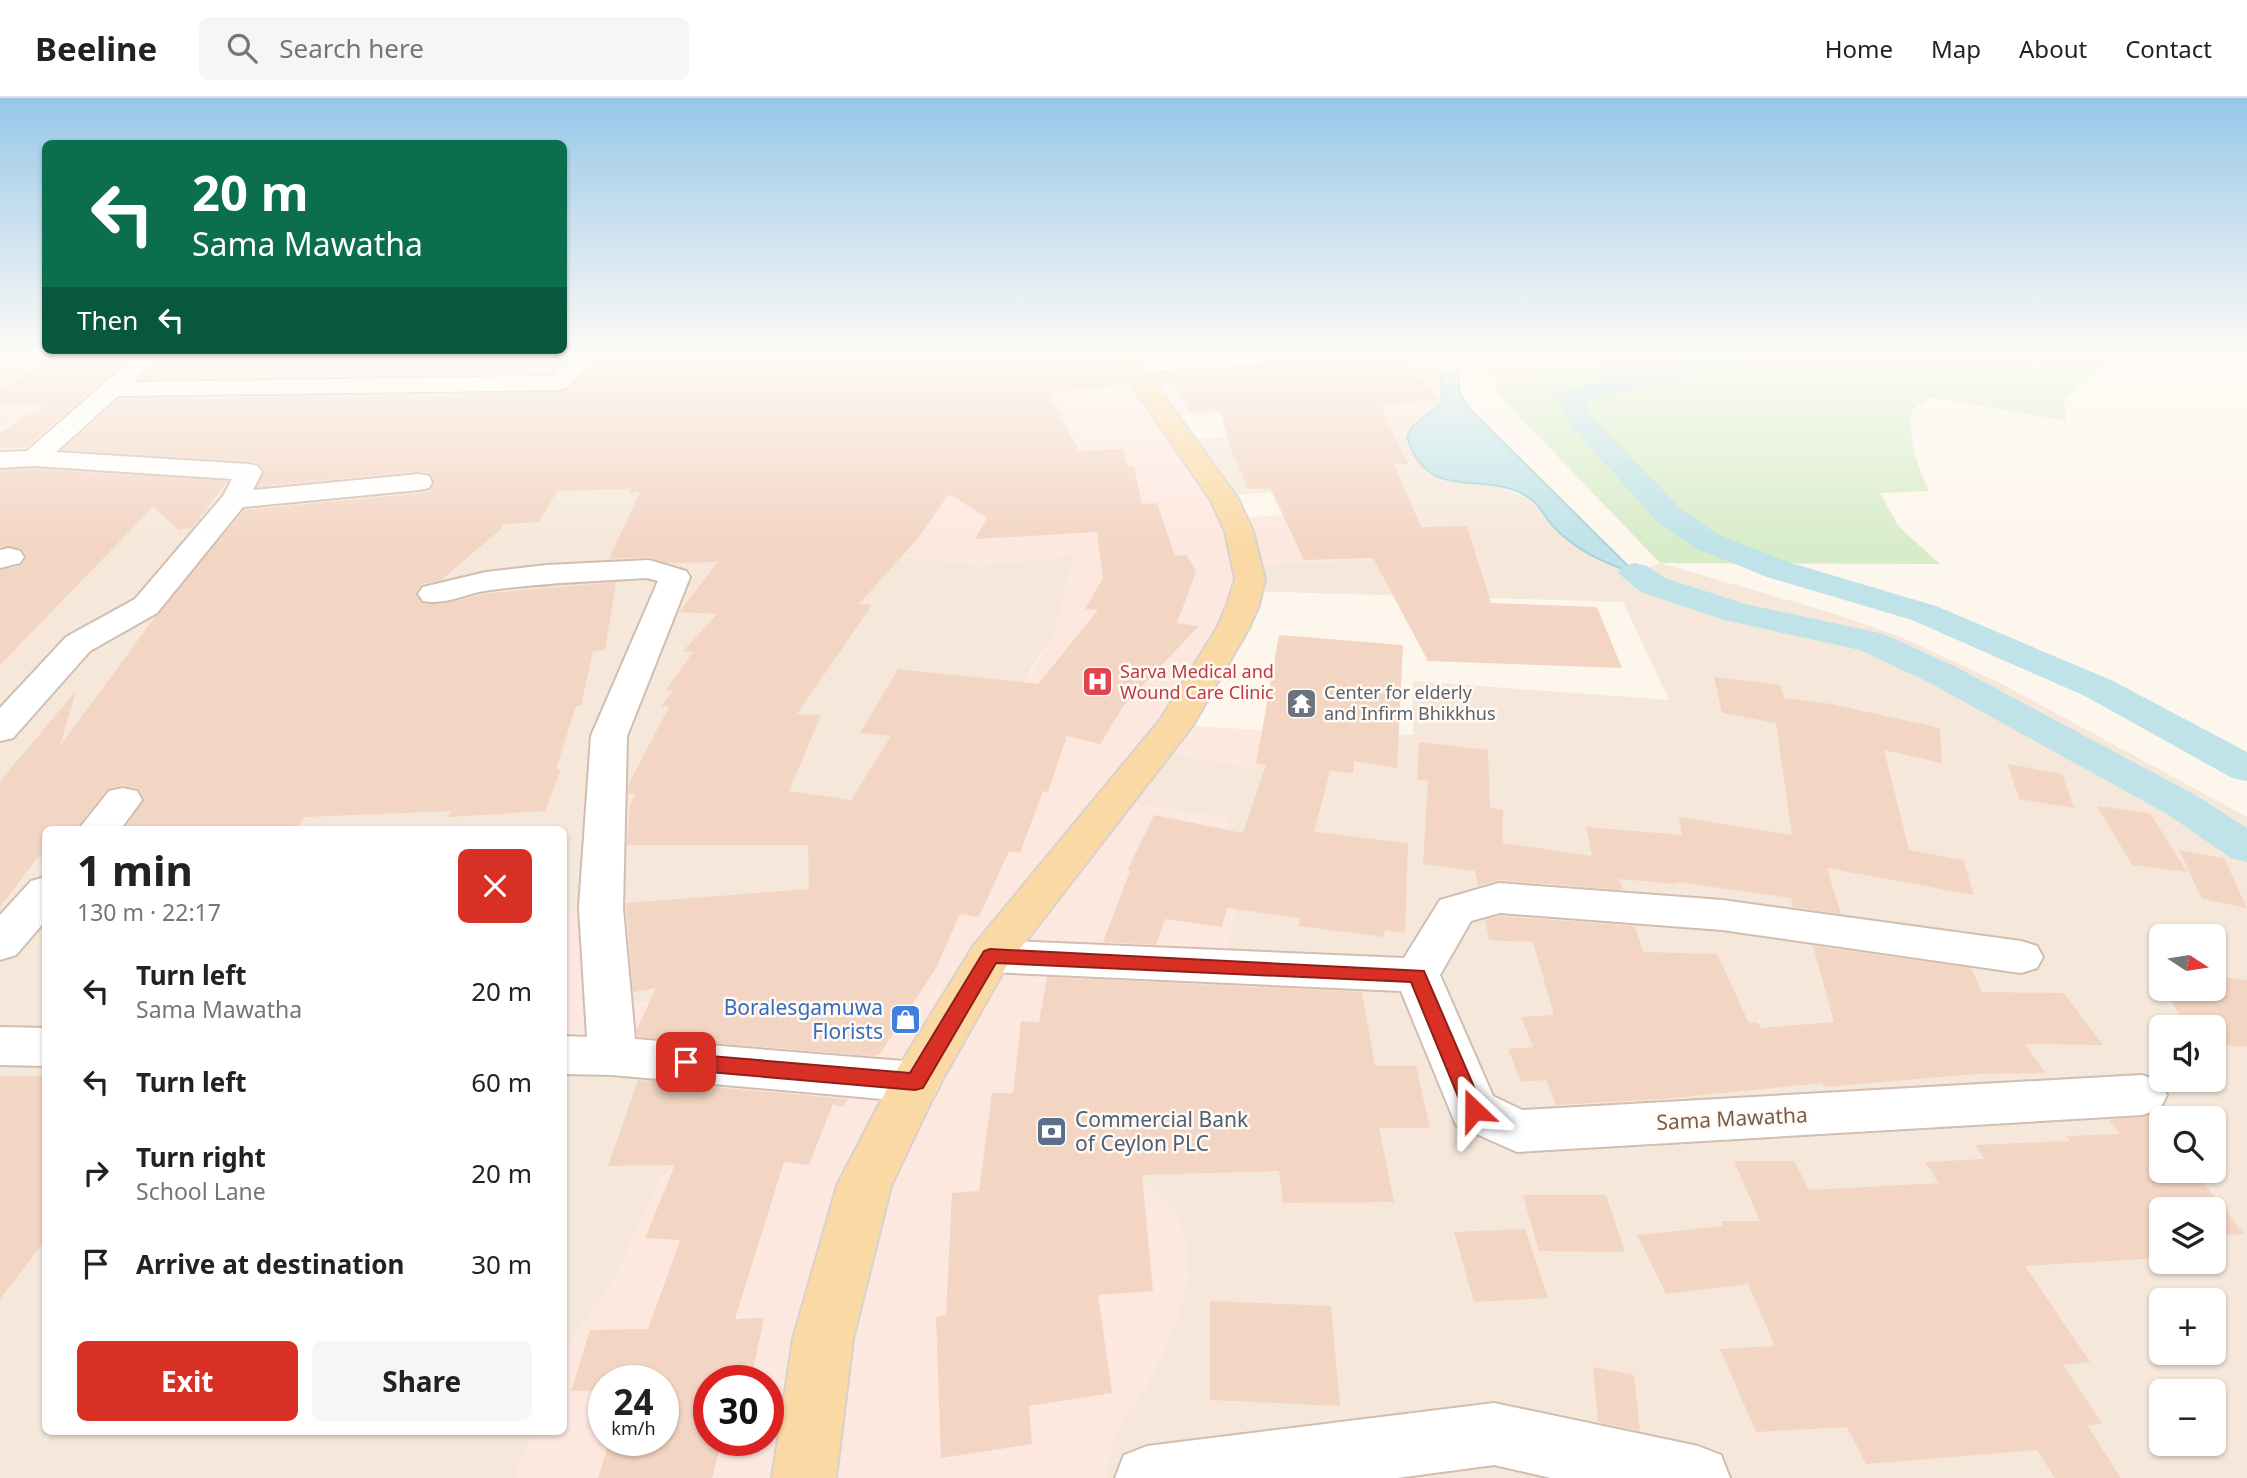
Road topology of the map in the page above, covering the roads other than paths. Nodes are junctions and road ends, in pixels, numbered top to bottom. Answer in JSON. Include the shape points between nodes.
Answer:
{"nodes":[{"id":1,"x":82,"y":416,"type":"edge"},
{"id":2,"x":1168,"y":416,"type":"edge"},
{"id":3,"x":34,"y":458,"type":"junction"},
{"id":4,"x":0,"y":460,"type":"edge"},
{"id":5,"x":419,"y":482,"type":"dead end"},
{"id":6,"x":235,"y":499,"type":"junction"},
{"id":7,"x":434,"y":594,"type":"dead end"},
{"id":8,"x":0,"y":730,"type":"edge"},
{"id":9,"x":123,"y":800,"type":"dead end"},
{"id":10,"x":101,"y":826,"type":"edge"},
{"id":11,"x":42,"y":896,"type":"edge"},
{"id":12,"x":0,"y":944,"type":"edge"},
{"id":13,"x":990,"y":956,"type":"junction"},
{"id":14,"x":2021,"y":957,"type":"dead end"},
{"id":15,"x":1417,"y":975,"type":"junction"},
{"id":16,"x":0,"y":1046,"type":"edge"},
{"id":17,"x":42,"y":1047,"type":"edge"},
{"id":18,"x":567,"y":1055,"type":"edge"},
{"id":19,"x":612,"y":1056,"type":"junction"},
{"id":20,"x":915,"y":1082,"type":"junction"},
{"id":21,"x":2142,"y":1095,"type":"dead end"},
{"id":22,"x":804,"y":1478,"type":"edge"},
{"id":23,"x":1147,"y":1478,"type":"edge"},
{"id":24,"x":1698,"y":1478,"type":"edge"}],
"edges":[{"from":1,"to":3,"type":"street"},
{"from":2,"to":13,"type":"main road","via":[[1223,496],[1243,542],[1250,579],[1233,628],[1175,725]]},
{"from":3,"to":4,"type":"street"},
{"from":3,"to":6,"type":"street","via":[[248,472]]},
{"from":5,"to":6,"type":"street"},
{"from":6,"to":8,"type":"street","via":[[146,606],[78,644]]},
{"from":7,"to":19,"type":"street","via":[[486,581],[559,573],[649,569],[675,577],[609,736],[601,908]]},
{"from":9,"to":10,"type":"street"},
{"from":11,"to":12,"type":"street"},
{"from":13,"to":15,"type":"street"},
{"from":13,"to":20,"type":"main road"},
{"from":14,"to":15,"type":"street","via":[[1722,915],[1499,898],[1455,911]]},
{"from":15,"to":21,"type":"street","name":"Sama Mawatha","via":[[1474,1110],[1517,1131]]},
{"from":16,"to":17,"type":"street"},
{"from":18,"to":19,"type":"street"},
{"from":19,"to":20,"type":"street"},
{"from":20,"to":22,"type":"main road","via":[[864,1186],[823,1339]]},
{"from":23,"to":24,"type":"street","via":[[1494,1434]]}]}
